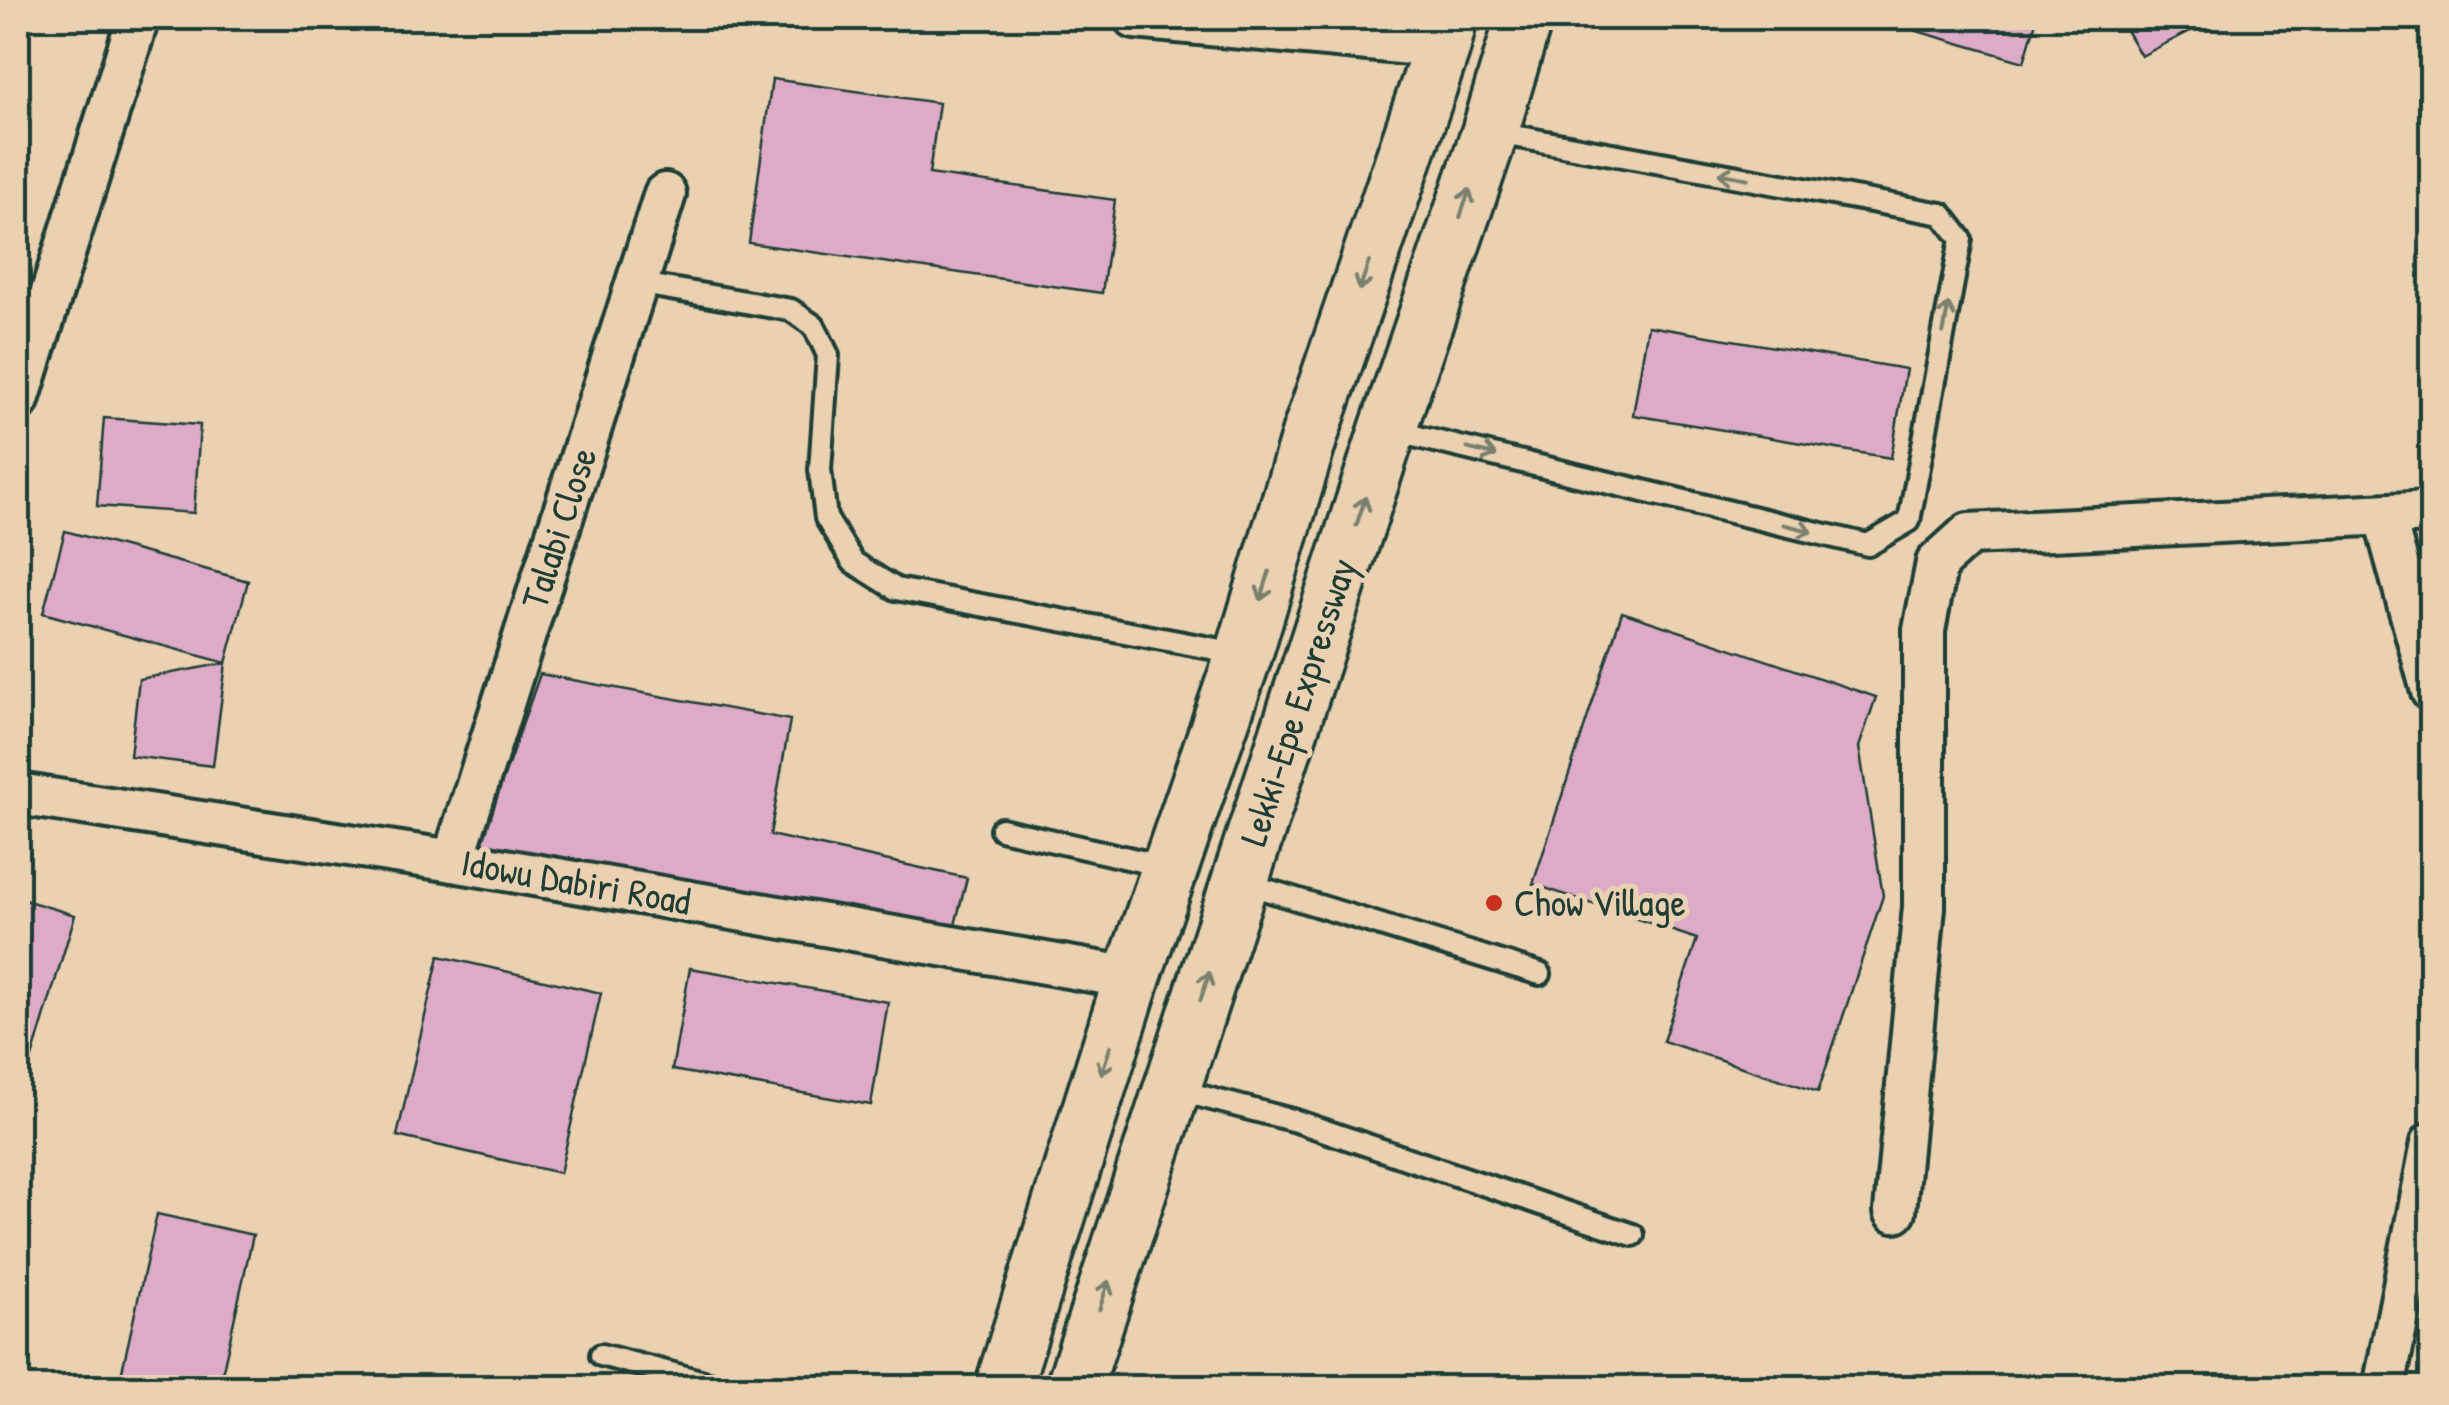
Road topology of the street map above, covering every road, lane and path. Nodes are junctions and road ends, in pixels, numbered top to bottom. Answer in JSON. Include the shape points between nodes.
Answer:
{"nodes":[{"id":1,"x":138,"y":18,"type":"edge"},
{"id":2,"x":1135,"y":18,"type":"edge"},
{"id":3,"x":1524,"y":18,"type":"edge"},
{"id":4,"x":1445,"y":32,"type":"edge"},
{"id":5,"x":1490,"y":132,"type":"junction"},
{"id":6,"x":664,"y":194,"type":"dead end"},
{"id":7,"x":636,"y":283,"type":"junction"},
{"id":8,"x":18,"y":400,"type":"edge"},
{"id":9,"x":1388,"y":429,"type":"junction"},
{"id":10,"x":2432,"y":512,"type":"edge"},
{"id":11,"x":2384,"y":515,"type":"junction"},
{"id":12,"x":1244,"y":654,"type":"junction"},
{"id":13,"x":2432,"y":692,"type":"edge"},
{"id":14,"x":18,"y":794,"type":"edge"},
{"id":15,"x":1001,"y":829,"type":"dead end"},
{"id":16,"x":453,"y":861,"type":"junction"},
{"id":17,"x":1169,"y":867,"type":"junction"},
{"id":18,"x":1240,"y":882,"type":"junction"},
{"id":19,"x":1540,"y":974,"type":"dead end"},
{"id":20,"x":1132,"y":978,"type":"junction"},
{"id":21,"x":1171,"y":1088,"type":"junction"},
{"id":22,"x":2432,"y":1143,"type":"edge"},
{"id":23,"x":1895,"y":1211,"type":"dead end"},
{"id":24,"x":1633,"y":1234,"type":"dead end"},
{"id":25,"x":601,"y":1355,"type":"dead end"},
{"id":26,"x":1087,"y":1384,"type":"edge"},
{"id":27,"x":727,"y":1388,"type":"edge"},
{"id":28,"x":1003,"y":1388,"type":"edge"},
{"id":29,"x":2384,"y":1388,"type":"edge"}],
"edges":[{"from":1,"to":8,"type":"street"},
{"from":2,"to":4,"type":"street"},
{"from":3,"to":5,"type":"highway","name":"Lekki-Epe Expressway"},
{"from":4,"to":12,"type":"highway","name":"Lekki-Epe Expressway","one_way":true},
{"from":9,"to":5,"type":"highway","name":"Lekki-Epe Expressway","one_way":true},
{"from":9,"to":5,"type":"lane","one_way":true,"via":[[1868,545],[1908,521],[1961,239],[1942,214]]},
{"from":6,"to":7,"type":"street","name":"Talabi Close"},
{"from":7,"to":12,"type":"lane","via":[[791,310],[814,326],[828,355],[820,470],[826,518],[853,562],[896,588]]},
{"from":7,"to":16,"type":"street","name":"Talabi Close"},
{"from":18,"to":9,"type":"highway","name":"Lekki-Epe Expressway","one_way":true},
{"from":10,"to":11,"type":"street"},
{"from":11,"to":13,"type":"street"},
{"from":11,"to":23,"type":"street","via":[[1969,534],[1937,563],[1924,630],[1924,907]]},
{"from":12,"to":17,"type":"highway","name":"Lekki-Epe Expressway"},
{"from":14,"to":16,"type":"street","name":"Idowu Dabiri Road"},
{"from":15,"to":17,"type":"lane"},
{"from":16,"to":20,"type":"street","name":"Idowu Dabiri Road"},
{"from":17,"to":20,"type":"highway","name":"Lekki-Epe Expressway"},
{"from":18,"to":19,"type":"lane"},
{"from":21,"to":18,"type":"highway","name":"Lekki-Epe Expressway","one_way":true},
{"from":20,"to":28,"type":"highway","name":"Lekki-Epe Expressway","one_way":true},
{"from":21,"to":24,"type":"lane","via":[[1296,1121]]},
{"from":26,"to":21,"type":"highway","name":"Lekki-Epe Expressway","one_way":true},
{"from":22,"to":29,"type":"street"},
{"from":25,"to":27,"type":"lane"}]}
